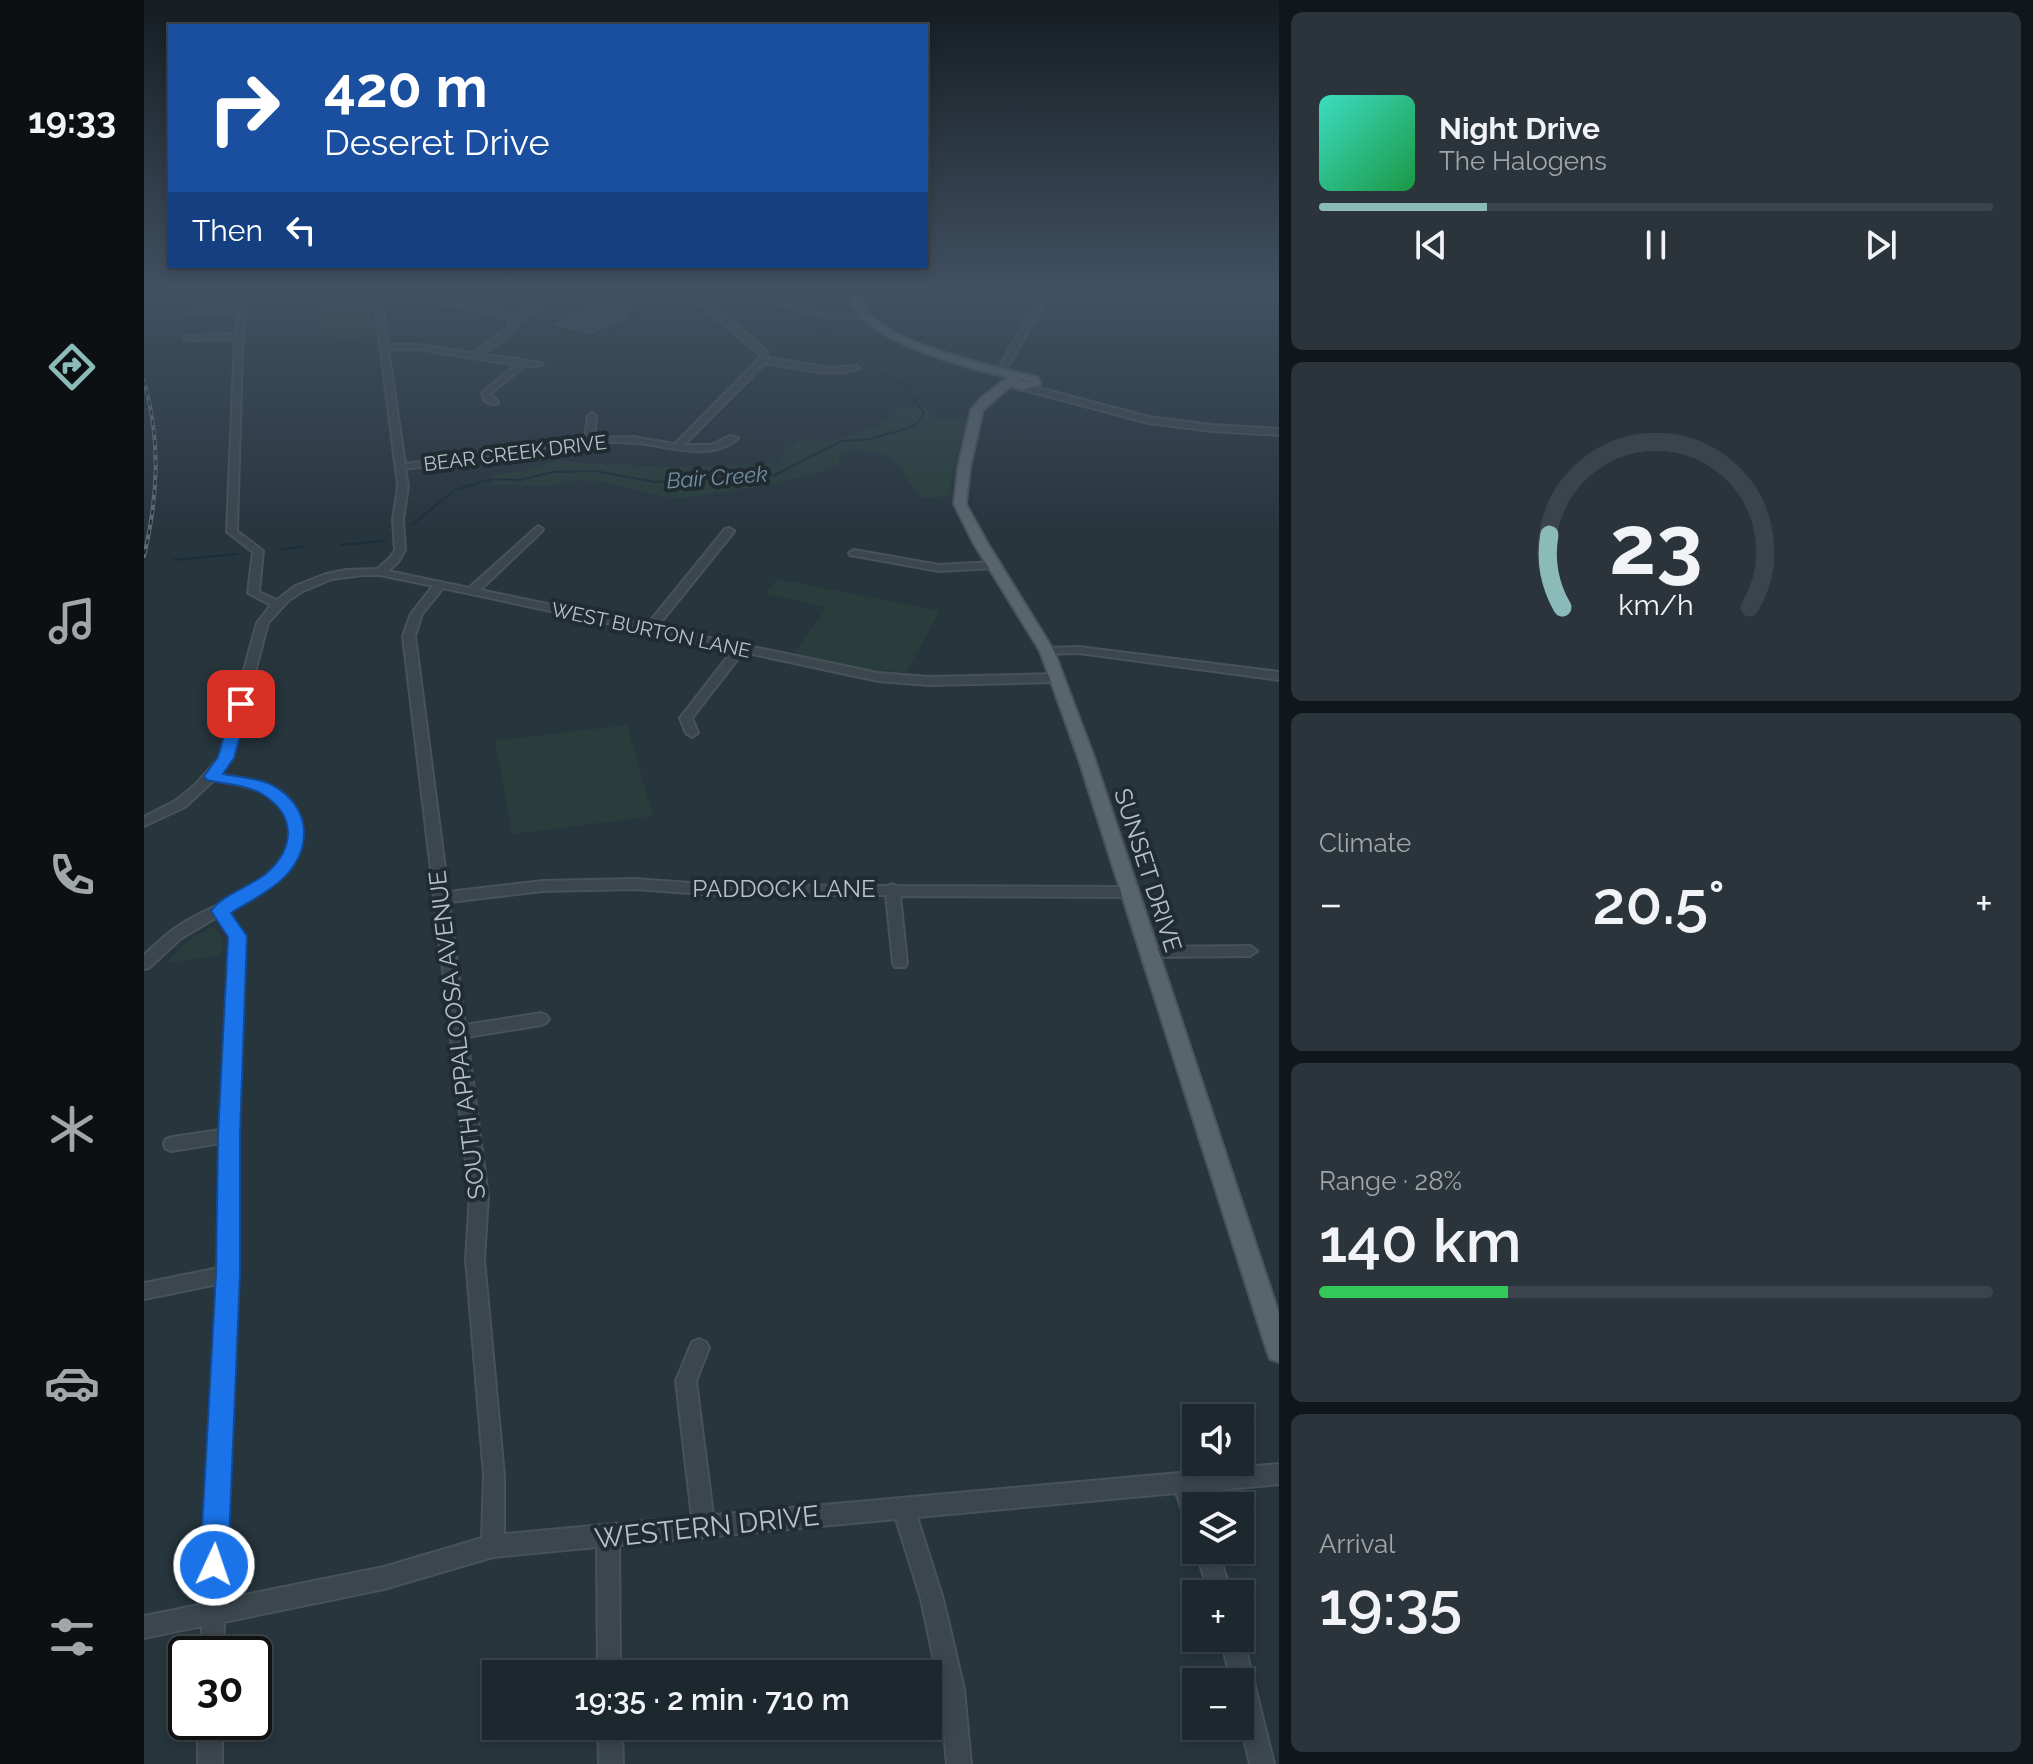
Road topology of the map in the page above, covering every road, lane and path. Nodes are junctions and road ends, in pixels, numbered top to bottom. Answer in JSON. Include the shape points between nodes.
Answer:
{"nodes":[{"id":1,"x":238,"y":370,"type":"edge"},
{"id":2,"x":386,"y":370,"type":"edge"},
{"id":3,"x":514,"y":370,"type":"edge"},
{"id":4,"x":753,"y":370,"type":"edge"},
{"id":5,"x":987,"y":370,"type":"edge"},
{"id":6,"x":1036,"y":382,"type":"joint"},
{"id":7,"x":1015,"y":383,"type":"junction"},
{"id":8,"x":1055,"y":394,"type":"junction"},
{"id":9,"x":494,"y":402,"type":"dead end"},
{"id":10,"x":592,"y":416,"type":"dead end"},
{"id":11,"x":1279,"y":432,"type":"edge"},
{"id":12,"x":733,"y":438,"type":"dead end"},
{"id":13,"x":589,"y":441,"type":"junction"},
{"id":14,"x":678,"y":446,"type":"junction"},
{"id":15,"x":399,"y":467,"type":"junction"},
{"id":16,"x":538,"y":529,"type":"dead end"},
{"id":17,"x":729,"y":531,"type":"dead end"},
{"id":18,"x":854,"y":553,"type":"dead end"},
{"id":19,"x":994,"y":565,"type":"junction"},
{"id":20,"x":380,"y":572,"type":"junction"},
{"id":21,"x":440,"y":585,"type":"junction"},
{"id":22,"x":471,"y":592,"type":"junction"},
{"id":23,"x":277,"y":604,"type":"junction"},
{"id":24,"x":649,"y":630,"type":"junction"},
{"id":25,"x":739,"y":649,"type":"junction"},
{"id":26,"x":1047,"y":651,"type":"junction"},
{"id":27,"x":1279,"y":676,"type":"edge"},
{"id":28,"x":1057,"y":678,"type":"junction"},
{"id":29,"x":692,"y":733,"type":"dead end"},
{"id":30,"x":213,"y":776,"type":"junction"},
{"id":31,"x":144,"y":822,"type":"edge"},
{"id":32,"x":892,"y":889,"type":"junction"},
{"id":33,"x":1128,"y":892,"type":"junction"},
{"id":34,"x":441,"y":898,"type":"junction"},
{"id":35,"x":220,"y":911,"type":"junction"},
{"id":36,"x":1250,"y":951,"type":"dead end"},
{"id":37,"x":1149,"y":952,"type":"junction"},
{"id":38,"x":900,"y":963,"type":"dead end"},
{"id":39,"x":144,"y":964,"type":"edge"},
{"id":40,"x":541,"y":1019,"type":"dead end"},
{"id":41,"x":460,"y":1032,"type":"junction"},
{"id":42,"x":229,"y":1135,"type":"junction"},
{"id":43,"x":172,"y":1144,"type":"dead end"},
{"id":44,"x":228,"y":1274,"type":"junction"},
{"id":45,"x":144,"y":1291,"type":"edge"},
{"id":46,"x":699,"y":1348,"type":"dead end"},
{"id":47,"x":1279,"y":1351,"type":"edge"},
{"id":48,"x":1279,"y":1474,"type":"edge"},
{"id":49,"x":1183,"y":1483,"type":"junction"},
{"id":50,"x":1186,"y":1492,"type":"edge"},
{"id":51,"x":903,"y":1507,"type":"junction"},
{"id":52,"x":704,"y":1528,"type":"junction"},
{"id":53,"x":608,"y":1537,"type":"junction"},
{"id":54,"x":493,"y":1546,"type":"junction"},
{"id":55,"x":212,"y":1612,"type":"junction"},
{"id":56,"x":144,"y":1627,"type":"edge"},
{"id":57,"x":212,"y":1636,"type":"edge"},
{"id":58,"x":1235,"y":1652,"type":"edge"},
{"id":59,"x":609,"y":1660,"type":"edge"},
{"id":60,"x":210,"y":1740,"type":"edge"},
{"id":61,"x":610,"y":1740,"type":"edge"},
{"id":62,"x":210,"y":1764,"type":"edge"},
{"id":63,"x":611,"y":1764,"type":"edge"},
{"id":64,"x":959,"y":1764,"type":"edge"},
{"id":65,"x":1262,"y":1764,"type":"edge"}],
"edges":[{"from":1,"to":23,"type":"street","via":[[232,532],[258,551],[253,593]]},
{"from":2,"to":15,"type":"street"},
{"from":3,"to":9,"type":"street","via":[[486,393]]},
{"from":4,"to":14,"type":"street"},
{"from":5,"to":7,"type":"main road"},
{"from":6,"to":7,"type":"main road"},
{"from":6,"to":8,"type":"street"},
{"from":7,"to":8,"type":"street"},
{"from":7,"to":19,"type":"main road","name":"SUNSET DRIVE","via":[[982,403],[964,468],[960,504]]},
{"from":8,"to":11,"type":"street","via":[[1165,423]]},
{"from":10,"to":13,"type":"street"},
{"from":12,"to":14,"type":"street","name":"BEAR CREEK DRIVE","via":[[716,447]]},
{"from":13,"to":14,"type":"street","name":"BEAR CREEK DRIVE"},
{"from":13,"to":15,"type":"street","name":"BEAR CREEK DRIVE"},
{"from":15,"to":20,"type":"street","via":[[400,550]]},
{"from":16,"to":22,"type":"street"},
{"from":17,"to":24,"type":"street"},
{"from":18,"to":19,"type":"street","via":[[939,568]]},
{"from":19,"to":26,"type":"main road","name":"SUNSET DRIVE"},
{"from":20,"to":21,"type":"street","name":"WEST BURTON LANE"},
{"from":20,"to":23,"type":"street","name":"WEST BURTON LANE","via":[[315,580]]},
{"from":21,"to":22,"type":"street","name":"WEST BURTON LANE"},
{"from":21,"to":34,"type":"street","name":"SOUTH APPALOOSA AVENUE","via":[[421,603],[409,636]]},
{"from":22,"to":24,"type":"street","name":"WEST BURTON LANE"},
{"from":23,"to":30,"type":"street","name":"WEST BURTON LANE","via":[[263,623],[226,758]]},
{"from":24,"to":25,"type":"street","name":"WEST BURTON LANE"},
{"from":25,"to":28,"type":"street","name":"WEST BURTON LANE","via":[[878,677]]},
{"from":25,"to":29,"type":"street","via":[[686,718]]},
{"from":26,"to":27,"type":"street","via":[[1079,650]]},
{"from":26,"to":28,"type":"main road","name":"SUNSET DRIVE"},
{"from":28,"to":33,"type":"main road","name":"SUNSET DRIVE"},
{"from":30,"to":31,"type":"street","via":[[180,804]]},
{"from":30,"to":35,"type":"street","via":[[266,789],[292,812],[297,827],[296,844],[273,878]]},
{"from":32,"to":33,"type":"street","name":"PADDOCK LANE"},
{"from":32,"to":34,"type":"street","name":"PADDOCK LANE","via":[[717,890],[635,884],[543,886]]},
{"from":32,"to":38,"type":"street"},
{"from":33,"to":37,"type":"main road","name":"SUNSET DRIVE"},
{"from":34,"to":41,"type":"street","name":"SOUTH APPALOOSA AVENUE"},
{"from":35,"to":39,"type":"street","via":[[169,940]]},
{"from":35,"to":42,"type":"street","via":[[237,936]]},
{"from":36,"to":37,"type":"street"},
{"from":37,"to":47,"type":"main road","name":"SUNSET DRIVE"},
{"from":40,"to":41,"type":"street"},
{"from":41,"to":54,"type":"street","name":"SOUTH APPALOOSA AVENUE","via":[[479,1196],[475,1259],[494,1475]]},
{"from":42,"to":43,"type":"street"},
{"from":42,"to":44,"type":"street"},
{"from":44,"to":45,"type":"street"},
{"from":44,"to":55,"type":"street"},
{"from":46,"to":52,"type":"street","via":[[686,1381]]},
{"from":48,"to":49,"type":"street","name":"WESTERN DRIVE"},
{"from":49,"to":50,"type":"street"},
{"from":49,"to":51,"type":"street","name":"WESTERN DRIVE"},
{"from":51,"to":52,"type":"street","name":"WESTERN DRIVE"},
{"from":51,"to":64,"type":"street","via":[[932,1599],[952,1689]]},
{"from":52,"to":53,"type":"street","name":"WESTERN DRIVE"},
{"from":53,"to":54,"type":"street","name":"WESTERN DRIVE"},
{"from":53,"to":59,"type":"street"},
{"from":54,"to":55,"type":"street","name":"WESTERN DRIVE","via":[[384,1578]]},
{"from":55,"to":56,"type":"street","name":"WESTERN DRIVE"},
{"from":55,"to":57,"type":"street"},
{"from":58,"to":65,"type":"street"},
{"from":60,"to":62,"type":"street"},
{"from":61,"to":63,"type":"street"}]}
